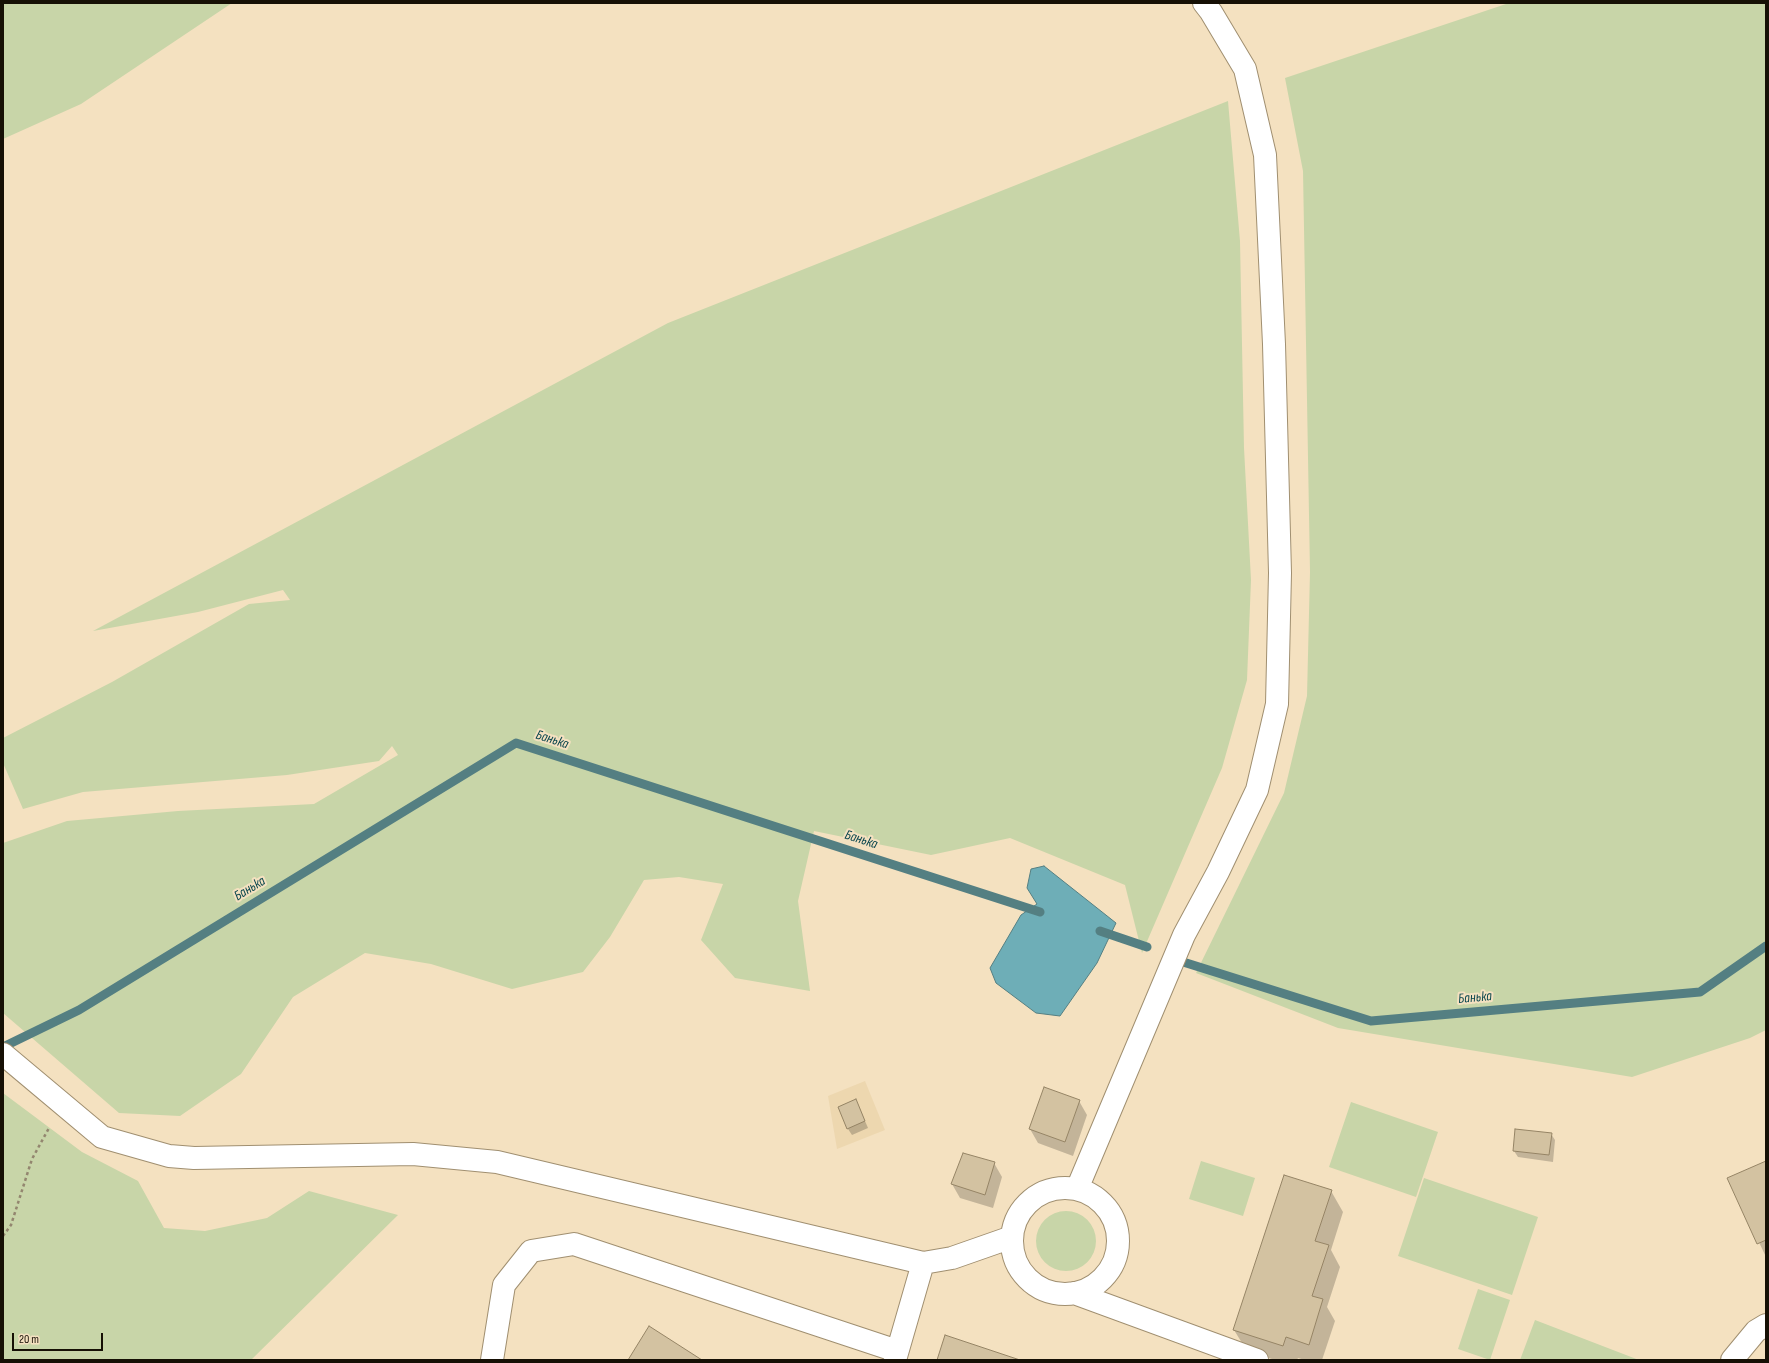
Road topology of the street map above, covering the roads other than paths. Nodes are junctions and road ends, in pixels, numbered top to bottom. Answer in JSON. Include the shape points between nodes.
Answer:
{"nodes":[{"id":1,"x":1204,"y":3,"type":"edge"},
{"id":2,"x":3,"y":1054,"type":"edge"},
{"id":3,"x":1077,"y":1189,"type":"junction"},
{"id":4,"x":1012,"y":1237,"type":"junction"},
{"id":5,"x":923,"y":1263,"type":"junction"},
{"id":6,"x":1074,"y":1293,"type":"junction"},
{"id":7,"x":1766,"y":1325,"type":"edge"},
{"id":8,"x":896,"y":1356,"type":"edge"},
{"id":9,"x":492,"y":1360,"type":"edge"},
{"id":10,"x":1257,"y":1360,"type":"edge"},
{"id":11,"x":1732,"y":1360,"type":"edge"}],
"edges":[{"from":1,"to":3,"type":"street","via":[[1245,69],[1265,155],[1274,344],[1280,573],[1277,704],[1257,790],[1218,872],[1184,935]]},
{"from":2,"to":5,"type":"street","via":[[102,1137],[169,1156],[194,1158],[413,1154],[497,1162]]},
{"from":3,"to":4,"type":"street","via":[[1054,1189],[1033,1198],[1022,1209]]},
{"from":3,"to":6,"type":"street","via":[[1091,1195],[1105,1206],[1113,1220],[1117,1235],[1112,1266],[1102,1279],[1089,1288]]},
{"from":4,"to":5,"type":"street","via":[[952,1258]]},
{"from":4,"to":6,"type":"street","via":[[1013,1252],[1018,1266],[1027,1278],[1039,1287],[1056,1293]]},
{"from":5,"to":8,"type":"street"},
{"from":6,"to":10,"type":"street"},
{"from":7,"to":11,"type":"street","via":[[1756,1332]]},
{"from":8,"to":9,"type":"street","via":[[574,1244],[531,1251],[504,1285]]}]}
